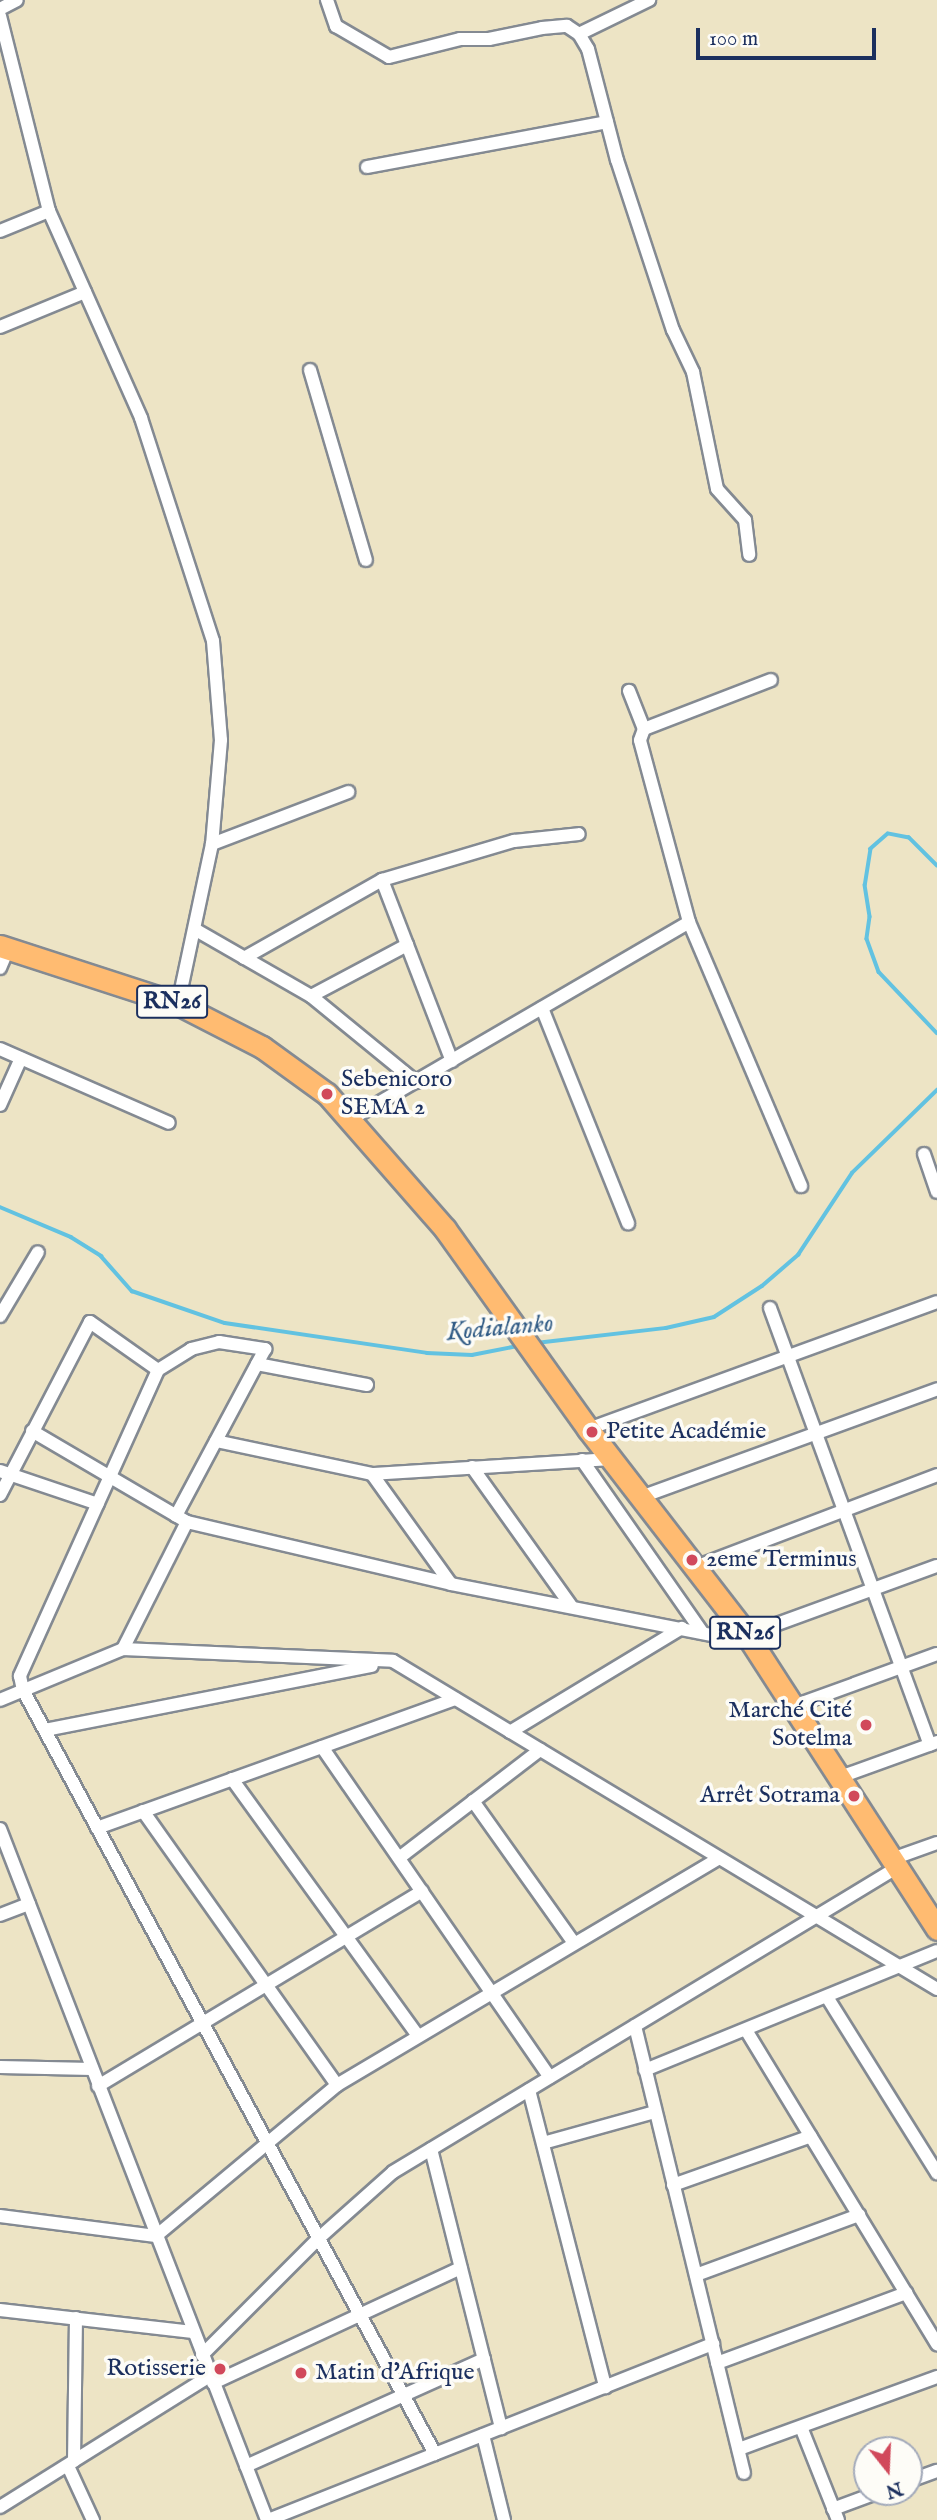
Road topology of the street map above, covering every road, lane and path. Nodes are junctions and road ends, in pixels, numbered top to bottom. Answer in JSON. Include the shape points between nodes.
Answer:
{"nodes":[{"id":1,"x":17,"y":0,"type":"edge"},
{"id":2,"x":327,"y":0,"type":"edge"},
{"id":3,"x":649,"y":0,"type":"edge"},
{"id":4,"x":0,"y":9,"type":"edge"},
{"id":5,"x":0,"y":16,"type":"edge"},
{"id":6,"x":579,"y":34,"type":"junction"},
{"id":7,"x":607,"y":122,"type":"junction"},
{"id":8,"x":367,"y":167,"type":"dead end"},
{"id":9,"x":49,"y":211,"type":"junction"},
{"id":10,"x":0,"y":231,"type":"edge"},
{"id":11,"x":85,"y":292,"type":"junction"},
{"id":12,"x":0,"y":327,"type":"edge"},
{"id":13,"x":310,"y":370,"type":"dead end"},
{"id":14,"x":749,"y":555,"type":"dead end"},
{"id":15,"x":366,"y":560,"type":"dead end"},
{"id":16,"x":771,"y":680,"type":"dead end"},
{"id":17,"x":629,"y":691,"type":"dead end"},
{"id":18,"x":644,"y":729,"type":"junction"},
{"id":19,"x":348,"y":792,"type":"dead end"},
{"id":20,"x":579,"y":834,"type":"dead end"},
{"id":21,"x":212,"y":844,"type":"junction"},
{"id":22,"x":382,"y":880,"type":"junction"},
{"id":23,"x":689,"y":922,"type":"junction"},
{"id":24,"x":196,"y":930,"type":"junction"},
{"id":25,"x":407,"y":946,"type":"junction"},
{"id":26,"x":3,"y":954,"type":"edge"},
{"id":27,"x":244,"y":958,"type":"junction"},
{"id":28,"x":311,"y":996,"type":"junction"},
{"id":29,"x":178,"y":1004,"type":"junction"},
{"id":30,"x":542,"y":1008,"type":"junction"},
{"id":31,"x":0,"y":1049,"type":"edge"},
{"id":32,"x":21,"y":1058,"type":"junction"},
{"id":33,"x":452,"y":1061,"type":"junction"},
{"id":34,"x":416,"y":1082,"type":"junction"},
{"id":35,"x":0,"y":1105,"type":"edge"},
{"id":36,"x":351,"y":1119,"type":"junction"},
{"id":37,"x":169,"y":1123,"type":"dead end"},
{"id":38,"x":924,"y":1154,"type":"dead end"},
{"id":39,"x":801,"y":1186,"type":"dead end"},
{"id":40,"x":937,"y":1192,"type":"edge"},
{"id":41,"x":628,"y":1223,"type":"dead end"},
{"id":42,"x":38,"y":1252,"type":"dead end"},
{"id":43,"x":937,"y":1302,"type":"edge"},
{"id":44,"x":770,"y":1308,"type":"dead end"},
{"id":45,"x":0,"y":1317,"type":"edge"},
{"id":46,"x":787,"y":1355,"type":"junction"},
{"id":47,"x":257,"y":1364,"type":"junction"},
{"id":48,"x":158,"y":1370,"type":"junction"},
{"id":49,"x":367,"y":1385,"type":"dead end"},
{"id":50,"x":937,"y":1389,"type":"edge"},
{"id":51,"x":588,"y":1429,"type":"junction"},
{"id":52,"x":32,"y":1431,"type":"junction"},
{"id":53,"x":816,"y":1433,"type":"junction"},
{"id":54,"x":216,"y":1441,"type":"junction"},
{"id":55,"x":610,"y":1459,"type":"junction"},
{"id":56,"x":582,"y":1460,"type":"junction"},
{"id":57,"x":472,"y":1467,"type":"junction"},
{"id":58,"x":5,"y":1473,"type":"edge"},
{"id":59,"x":372,"y":1474,"type":"junction"},
{"id":60,"x":937,"y":1475,"type":"edge"},
{"id":61,"x":110,"y":1477,"type":"junction"},
{"id":62,"x":0,"y":1495,"type":"edge"},
{"id":63,"x":641,"y":1497,"type":"junction"},
{"id":64,"x":98,"y":1504,"type":"junction"},
{"id":65,"x":844,"y":1510,"type":"junction"},
{"id":66,"x":182,"y":1519,"type":"junction"},
{"id":67,"x":937,"y":1566,"type":"edge"},
{"id":68,"x":695,"y":1567,"type":"junction"},
{"id":69,"x":452,"y":1584,"type":"junction"},
{"id":70,"x":873,"y":1589,"type":"junction"},
{"id":71,"x":572,"y":1607,"type":"junction"},
{"id":72,"x":682,"y":1629,"type":"junction"},
{"id":73,"x":702,"y":1632,"type":"junction"},
{"id":74,"x":750,"y":1639,"type":"junction"},
{"id":75,"x":123,"y":1649,"type":"junction"},
{"id":76,"x":937,"y":1654,"type":"edge"},
{"id":77,"x":393,"y":1661,"type":"junction"},
{"id":78,"x":901,"y":1667,"type":"junction"},
{"id":79,"x":23,"y":1690,"type":"junction"},
{"id":80,"x":455,"y":1699,"type":"junction"},
{"id":81,"x":0,"y":1700,"type":"edge"},
{"id":82,"x":794,"y":1706,"type":"junction"},
{"id":83,"x":45,"y":1730,"type":"junction"},
{"id":84,"x":510,"y":1732,"type":"junction"},
{"id":85,"x":933,"y":1744,"type":"edge"},
{"id":86,"x":322,"y":1747,"type":"junction"},
{"id":87,"x":540,"y":1750,"type":"junction"},
{"id":88,"x":840,"y":1777,"type":"junction"},
{"id":89,"x":232,"y":1779,"type":"junction"},
{"id":90,"x":473,"y":1801,"type":"junction"},
{"id":91,"x":143,"y":1811,"type":"junction"},
{"id":92,"x":97,"y":1828,"type":"junction"},
{"id":93,"x":0,"y":1829,"type":"edge"},
{"id":94,"x":937,"y":1843,"type":"edge"},
{"id":95,"x":399,"y":1858,"type":"junction"},
{"id":96,"x":719,"y":1858,"type":"junction"},
{"id":97,"x":895,"y":1863,"type":"junction"},
{"id":98,"x":422,"y":1891,"type":"junction"},
{"id":99,"x":29,"y":1904,"type":"junction"},
{"id":100,"x":0,"y":1914,"type":"edge"},
{"id":101,"x":816,"y":1916,"type":"junction"},
{"id":102,"x":937,"y":1929,"type":"edge"},
{"id":103,"x":346,"y":1937,"type":"junction"},
{"id":104,"x":574,"y":1943,"type":"junction"},
{"id":105,"x":937,"y":1951,"type":"edge"},
{"id":106,"x":901,"y":1967,"type":"junction"},
{"id":107,"x":266,"y":1986,"type":"junction"},
{"id":108,"x":937,"y":1989,"type":"edge"},
{"id":109,"x":491,"y":1992,"type":"junction"},
{"id":110,"x":827,"y":1997,"type":"junction"},
{"id":111,"x":203,"y":2023,"type":"junction"},
{"id":112,"x":635,"y":2026,"type":"junction"},
{"id":113,"x":746,"y":2030,"type":"junction"},
{"id":114,"x":418,"y":2036,"type":"junction"},
{"id":115,"x":0,"y":2067,"type":"edge"},
{"id":116,"x":92,"y":2069,"type":"junction"},
{"id":117,"x":645,"y":2070,"type":"junction"},
{"id":118,"x":550,"y":2077,"type":"junction"},
{"id":119,"x":98,"y":2085,"type":"junction"},
{"id":120,"x":337,"y":2085,"type":"junction"},
{"id":121,"x":529,"y":2090,"type":"junction"},
{"id":122,"x":656,"y":2112,"type":"junction"},
{"id":123,"x":811,"y":2136,"type":"junction"},
{"id":124,"x":267,"y":2143,"type":"junction"},
{"id":125,"x":543,"y":2143,"type":"junction"},
{"id":126,"x":431,"y":2149,"type":"junction"},
{"id":127,"x":937,"y":2173,"type":"edge"},
{"id":128,"x":673,"y":2185,"type":"junction"},
{"id":129,"x":859,"y":2215,"type":"junction"},
{"id":130,"x":0,"y":2216,"type":"edge"},
{"id":131,"x":156,"y":2236,"type":"junction"},
{"id":132,"x":318,"y":2238,"type":"junction"},
{"id":133,"x":461,"y":2268,"type":"junction"},
{"id":134,"x":696,"y":2275,"type":"junction"},
{"id":135,"x":906,"y":2293,"type":"junction"},
{"id":136,"x":0,"y":2310,"type":"edge"},
{"id":137,"x":360,"y":2315,"type":"junction"},
{"id":138,"x":76,"y":2319,"type":"junction"},
{"id":139,"x":193,"y":2332,"type":"junction"},
{"id":140,"x":713,"y":2344,"type":"junction"},
{"id":141,"x":937,"y":2344,"type":"edge"},
{"id":142,"x":202,"y":2355,"type":"junction"},
{"id":143,"x":484,"y":2360,"type":"junction"},
{"id":144,"x":717,"y":2363,"type":"junction"},
{"id":145,"x":937,"y":2377,"type":"edge"},
{"id":146,"x":211,"y":2379,"type":"junction"},
{"id":147,"x":605,"y":2387,"type":"junction"},
{"id":148,"x":404,"y":2396,"type":"junction"},
{"id":149,"x":801,"y":2427,"type":"junction"},
{"id":150,"x":501,"y":2428,"type":"junction"},
{"id":151,"x":483,"y":2435,"type":"junction"},
{"id":152,"x":738,"y":2449,"type":"junction"},
{"id":153,"x":435,"y":2454,"type":"junction"},
{"id":154,"x":71,"y":2464,"type":"junction"},
{"id":155,"x":246,"y":2466,"type":"junction"},
{"id":156,"x":744,"y":2473,"type":"dead end"},
{"id":157,"x":853,"y":2505,"type":"edge"},
{"id":158,"x":0,"y":2507,"type":"edge"},
{"id":159,"x":836,"y":2514,"type":"edge"},
{"id":160,"x":93,"y":2520,"type":"edge"},
{"id":161,"x":267,"y":2520,"type":"edge"},
{"id":162,"x":504,"y":2520,"type":"edge"}],
"edges":[{"from":1,"to":4,"type":"street"},
{"from":2,"to":6,"type":"street","via":[[336,26],[389,57],[460,39],[489,39],[542,28],[567,26]]},
{"from":3,"to":6,"type":"street"},
{"from":5,"to":9,"type":"street"},
{"from":6,"to":7,"type":"street","via":[[588,49]]},
{"from":7,"to":8,"type":"street"},
{"from":7,"to":14,"type":"street","via":[[673,330],[694,372],[717,489],[745,520]]},
{"from":9,"to":10,"type":"street"},
{"from":9,"to":11,"type":"street"},
{"from":11,"to":12,"type":"street"},
{"from":11,"to":21,"type":"street","via":[[141,418],[213,641],[221,740]]},
{"from":13,"to":15,"type":"street"},
{"from":16,"to":18,"type":"street"},
{"from":17,"to":18,"type":"street"},
{"from":18,"to":23,"type":"street","via":[[640,740]]},
{"from":19,"to":21,"type":"street"},
{"from":20,"to":22,"type":"street","via":[[514,841]]},
{"from":21,"to":24,"type":"street"},
{"from":22,"to":25,"type":"street"},
{"from":22,"to":27,"type":"street"},
{"from":23,"to":30,"type":"street"},
{"from":23,"to":39,"type":"street"},
{"from":24,"to":27,"type":"street"},
{"from":24,"to":29,"type":"street"},
{"from":25,"to":28,"type":"street"},
{"from":25,"to":33,"type":"street"},
{"from":26,"to":29,"type":"main road","number":"RN26"},
{"from":27,"to":28,"type":"street"},
{"from":28,"to":34,"type":"street"},
{"from":29,"to":36,"type":"main road","number":"RN26","via":[[262,1047],[315,1083]]},
{"from":30,"to":33,"type":"street"},
{"from":30,"to":41,"type":"street"},
{"from":31,"to":32,"type":"street"},
{"from":32,"to":35,"type":"street"},
{"from":32,"to":37,"type":"street"},
{"from":33,"to":34,"type":"street"},
{"from":34,"to":36,"type":"street"},
{"from":36,"to":51,"type":"main road","number":"RN26","via":[[445,1228]]},
{"from":38,"to":40,"type":"street"},
{"from":42,"to":45,"type":"street"},
{"from":43,"to":46,"type":"street"},
{"from":44,"to":46,"type":"street"},
{"from":46,"to":51,"type":"street"},
{"from":46,"to":53,"type":"street"},
{"from":47,"to":48,"type":"street","via":[[265,1349],[219,1342],[191,1349]]},
{"from":47,"to":49,"type":"street"},
{"from":47,"to":54,"type":"street"},
{"from":48,"to":52,"type":"street","via":[[90,1322]]},
{"from":48,"to":61,"type":"street"},
{"from":50,"to":53,"type":"street"},
{"from":51,"to":55,"type":"main road","number":"RN26"},
{"from":52,"to":58,"type":"street"},
{"from":52,"to":61,"type":"street"},
{"from":53,"to":63,"type":"street"},
{"from":53,"to":65,"type":"street"},
{"from":54,"to":59,"type":"street"},
{"from":54,"to":66,"type":"street"},
{"from":55,"to":56,"type":"street"},
{"from":55,"to":63,"type":"main road","number":"RN26"},
{"from":56,"to":57,"type":"street"},
{"from":56,"to":73,"type":"street"},
{"from":57,"to":59,"type":"street"},
{"from":57,"to":71,"type":"street"},
{"from":58,"to":62,"type":"street"},
{"from":58,"to":64,"type":"street"},
{"from":59,"to":69,"type":"street"},
{"from":60,"to":65,"type":"street"},
{"from":61,"to":64,"type":"street"},
{"from":61,"to":66,"type":"street"},
{"from":63,"to":68,"type":"main road","number":"RN26"},
{"from":64,"to":79,"type":"street","via":[[20,1676]]},
{"from":65,"to":68,"type":"street"},
{"from":65,"to":70,"type":"street"},
{"from":66,"to":69,"type":"street"},
{"from":66,"to":75,"type":"street"},
{"from":67,"to":70,"type":"street"},
{"from":68,"to":74,"type":"main road","number":"RN26"},
{"from":69,"to":71,"type":"street"},
{"from":70,"to":74,"type":"street"},
{"from":70,"to":78,"type":"street"},
{"from":71,"to":72,"type":"street"},
{"from":72,"to":73,"type":"street"},
{"from":72,"to":84,"type":"street"},
{"from":73,"to":74,"type":"street"},
{"from":74,"to":82,"type":"main road","number":"RN26"},
{"from":75,"to":77,"type":"street"},
{"from":75,"to":79,"type":"street"},
{"from":76,"to":78,"type":"street"},
{"from":77,"to":80,"type":"street"},
{"from":77,"to":83,"type":"street"},
{"from":78,"to":82,"type":"street"},
{"from":78,"to":85,"type":"street"},
{"from":79,"to":81,"type":"street"},
{"from":79,"to":83,"type":"street"},
{"from":80,"to":84,"type":"street"},
{"from":80,"to":86,"type":"street"},
{"from":82,"to":88,"type":"main road","number":"RN26"},
{"from":83,"to":92,"type":"street"},
{"from":84,"to":87,"type":"street"},
{"from":85,"to":88,"type":"street"},
{"from":86,"to":89,"type":"street"},
{"from":86,"to":95,"type":"street"},
{"from":87,"to":90,"type":"street"},
{"from":87,"to":96,"type":"street"},
{"from":88,"to":97,"type":"main road","number":"RN26"},
{"from":89,"to":91,"type":"street"},
{"from":89,"to":103,"type":"street"},
{"from":90,"to":95,"type":"street"},
{"from":90,"to":104,"type":"street"},
{"from":91,"to":92,"type":"street"},
{"from":91,"to":107,"type":"street"},
{"from":92,"to":111,"type":"street"},
{"from":93,"to":99,"type":"street"},
{"from":94,"to":97,"type":"street"},
{"from":95,"to":98,"type":"street"},
{"from":96,"to":101,"type":"street"},
{"from":96,"to":104,"type":"street"},
{"from":97,"to":101,"type":"street"},
{"from":97,"to":102,"type":"main road","number":"RN26"},
{"from":98,"to":103,"type":"street"},
{"from":98,"to":109,"type":"street"},
{"from":99,"to":100,"type":"street"},
{"from":99,"to":116,"type":"street"},
{"from":101,"to":106,"type":"street"},
{"from":101,"to":112,"type":"street"},
{"from":103,"to":107,"type":"street"},
{"from":103,"to":114,"type":"street"},
{"from":104,"to":109,"type":"street"},
{"from":105,"to":106,"type":"street"},
{"from":106,"to":108,"type":"street"},
{"from":106,"to":110,"type":"street"},
{"from":107,"to":111,"type":"street"},
{"from":107,"to":120,"type":"street"},
{"from":109,"to":114,"type":"street"},
{"from":109,"to":118,"type":"street"},
{"from":110,"to":113,"type":"street"},
{"from":110,"to":127,"type":"street"},
{"from":111,"to":119,"type":"street"},
{"from":111,"to":124,"type":"street"},
{"from":112,"to":117,"type":"street"},
{"from":112,"to":118,"type":"street"},
{"from":113,"to":117,"type":"street"},
{"from":113,"to":123,"type":"street"},
{"from":114,"to":120,"type":"street"},
{"from":115,"to":116,"type":"street"},
{"from":116,"to":119,"type":"street"},
{"from":117,"to":122,"type":"street"},
{"from":118,"to":121,"type":"street"},
{"from":119,"to":131,"type":"street"},
{"from":120,"to":124,"type":"street"},
{"from":121,"to":125,"type":"street"},
{"from":121,"to":126,"type":"street"},
{"from":122,"to":125,"type":"street"},
{"from":122,"to":128,"type":"street"},
{"from":123,"to":128,"type":"street"},
{"from":123,"to":129,"type":"street"},
{"from":124,"to":131,"type":"street"},
{"from":124,"to":132,"type":"street"},
{"from":125,"to":147,"type":"street"},
{"from":126,"to":132,"type":"street","via":[[393,2172]]},
{"from":126,"to":133,"type":"street"},
{"from":128,"to":134,"type":"street"},
{"from":129,"to":134,"type":"street"},
{"from":129,"to":135,"type":"street"},
{"from":130,"to":131,"type":"street"},
{"from":131,"to":139,"type":"street"},
{"from":132,"to":137,"type":"street"},
{"from":132,"to":142,"type":"street"},
{"from":133,"to":137,"type":"street"},
{"from":133,"to":143,"type":"street"},
{"from":134,"to":140,"type":"street"},
{"from":135,"to":141,"type":"street"},
{"from":135,"to":144,"type":"street"},
{"from":136,"to":138,"type":"street"},
{"from":137,"to":146,"type":"street"},
{"from":137,"to":148,"type":"street"},
{"from":138,"to":139,"type":"street"},
{"from":138,"to":154,"type":"street"},
{"from":139,"to":142,"type":"street"},
{"from":140,"to":144,"type":"street"},
{"from":140,"to":147,"type":"street"},
{"from":142,"to":146,"type":"street"},
{"from":143,"to":148,"type":"street"},
{"from":143,"to":150,"type":"street"},
{"from":144,"to":152,"type":"street"},
{"from":145,"to":149,"type":"street"},
{"from":146,"to":154,"type":"street"},
{"from":146,"to":155,"type":"street"},
{"from":147,"to":150,"type":"street"},
{"from":148,"to":153,"type":"street"},
{"from":148,"to":155,"type":"street"},
{"from":149,"to":152,"type":"street"},
{"from":149,"to":159,"type":"street"},
{"from":150,"to":151,"type":"street"},
{"from":151,"to":153,"type":"street"},
{"from":151,"to":162,"type":"street"},
{"from":152,"to":156,"type":"street"},
{"from":153,"to":161,"type":"street"},
{"from":154,"to":158,"type":"street"},
{"from":154,"to":160,"type":"street"},
{"from":155,"to":161,"type":"street"},
{"from":157,"to":159,"type":"street"}]}
